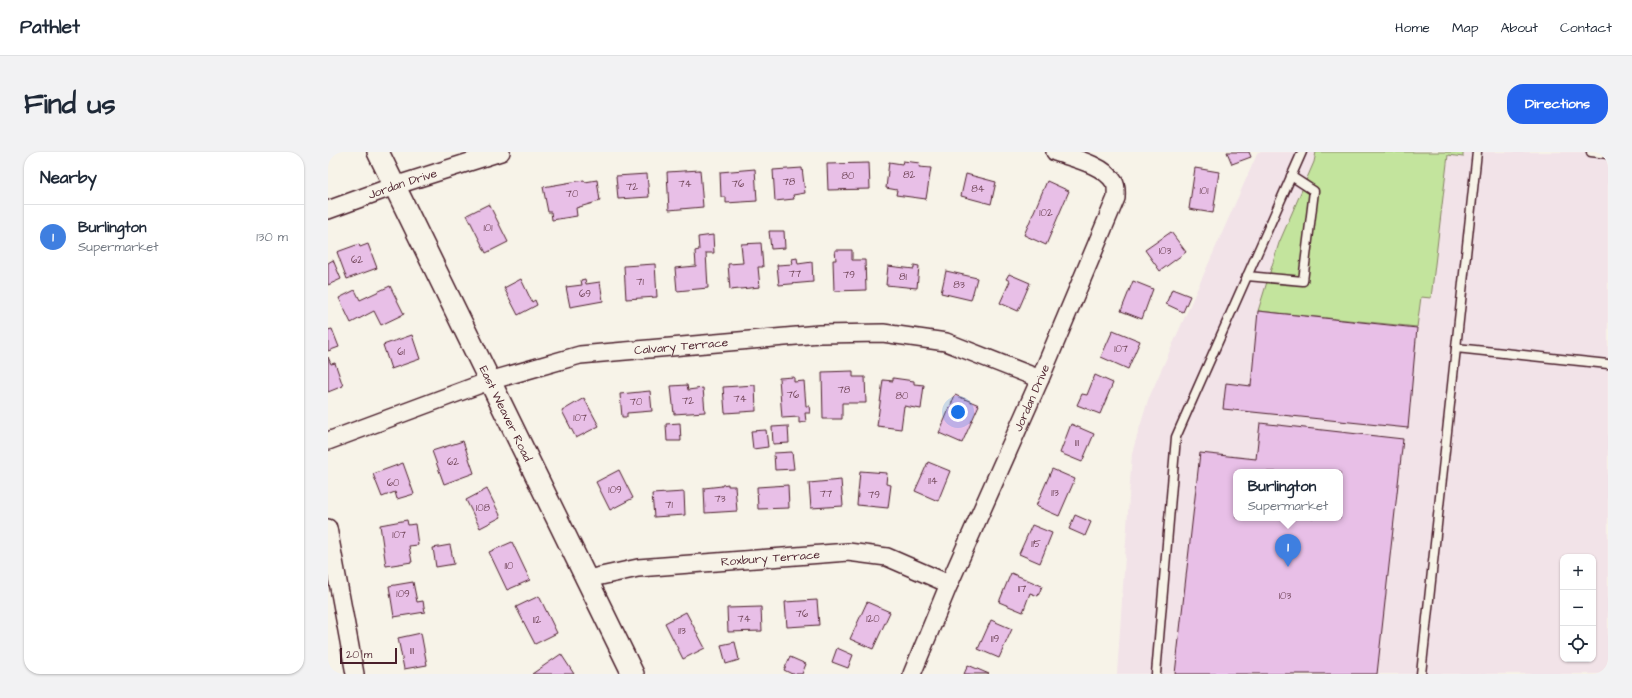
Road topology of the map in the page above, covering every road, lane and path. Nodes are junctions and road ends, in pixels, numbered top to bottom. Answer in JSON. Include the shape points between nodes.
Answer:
{"nodes":[{"id":1,"x":378,"y":152,"type":"edge"},
{"id":2,"x":501,"y":152,"type":"edge"},
{"id":3,"x":1055,"y":152,"type":"edge"},
{"id":4,"x":1302,"y":152,"type":"edge"},
{"id":5,"x":1477,"y":152,"type":"edge"},
{"id":6,"x":1591,"y":152,"type":"edge"},
{"id":7,"x":1608,"y":154,"type":"edge"},
{"id":8,"x":1291,"y":176,"type":"junction"},
{"id":9,"x":394,"y":186,"type":"junction"},
{"id":10,"x":328,"y":210,"type":"edge"},
{"id":11,"x":1247,"y":276,"type":"junction"},
{"id":12,"x":1456,"y":348,"type":"junction"},
{"id":13,"x":1608,"y":364,"type":"edge"},
{"id":14,"x":1040,"y":379,"type":"junction"},
{"id":15,"x":490,"y":381,"type":"junction"},
{"id":16,"x":328,"y":441,"type":"edge"},
{"id":17,"x":328,"y":528,"type":"edge"},
{"id":18,"x":587,"y":579,"type":"junction"},
{"id":19,"x":949,"y":584,"type":"junction"},
{"id":20,"x":355,"y":674,"type":"edge"},
{"id":21,"x":633,"y":674,"type":"edge"},
{"id":22,"x":912,"y":674,"type":"edge"},
{"id":23,"x":1156,"y":674,"type":"edge"},
{"id":24,"x":1421,"y":674,"type":"edge"}],
"edges":[{"from":1,"to":9,"type":"street","name":"East Weaver Road"},
{"from":2,"to":9,"type":"street","name":"Jordan Drive"},
{"from":3,"to":14,"type":"street","name":"Jordan Drive","via":[[1105,171],[1115,183],[1116,198]]},
{"from":4,"to":8,"type":"lane"},
{"from":5,"to":12,"type":"lane"},
{"from":6,"to":7,"type":"lane"},
{"from":8,"to":11,"type":"lane"},
{"from":8,"to":11,"type":"lane","via":[[1314,191],[1303,281]]},
{"from":9,"to":10,"type":"street","name":"Jordan Drive"},
{"from":9,"to":15,"type":"street","name":"East Weaver Road"},
{"from":11,"to":23,"type":"lane","via":[[1176,437]]},
{"from":12,"to":13,"type":"lane"},
{"from":12,"to":24,"type":"lane"},
{"from":14,"to":15,"type":"street","name":"Calvary Terrace","via":[[946,342],[883,333],[819,334],[580,355]]},
{"from":14,"to":19,"type":"street","name":"Jordan Drive"},
{"from":15,"to":16,"type":"street","name":"Calvary Terrace"},
{"from":15,"to":18,"type":"street","name":"East Weaver Road"},
{"from":17,"to":20,"type":"street"},
{"from":18,"to":19,"type":"street","name":"Roxbury Terrace","via":[[638,568],[848,552],[887,557]]},
{"from":18,"to":21,"type":"street","name":"East Weaver Road"},
{"from":19,"to":22,"type":"street","name":"Jordan Drive"}]}
